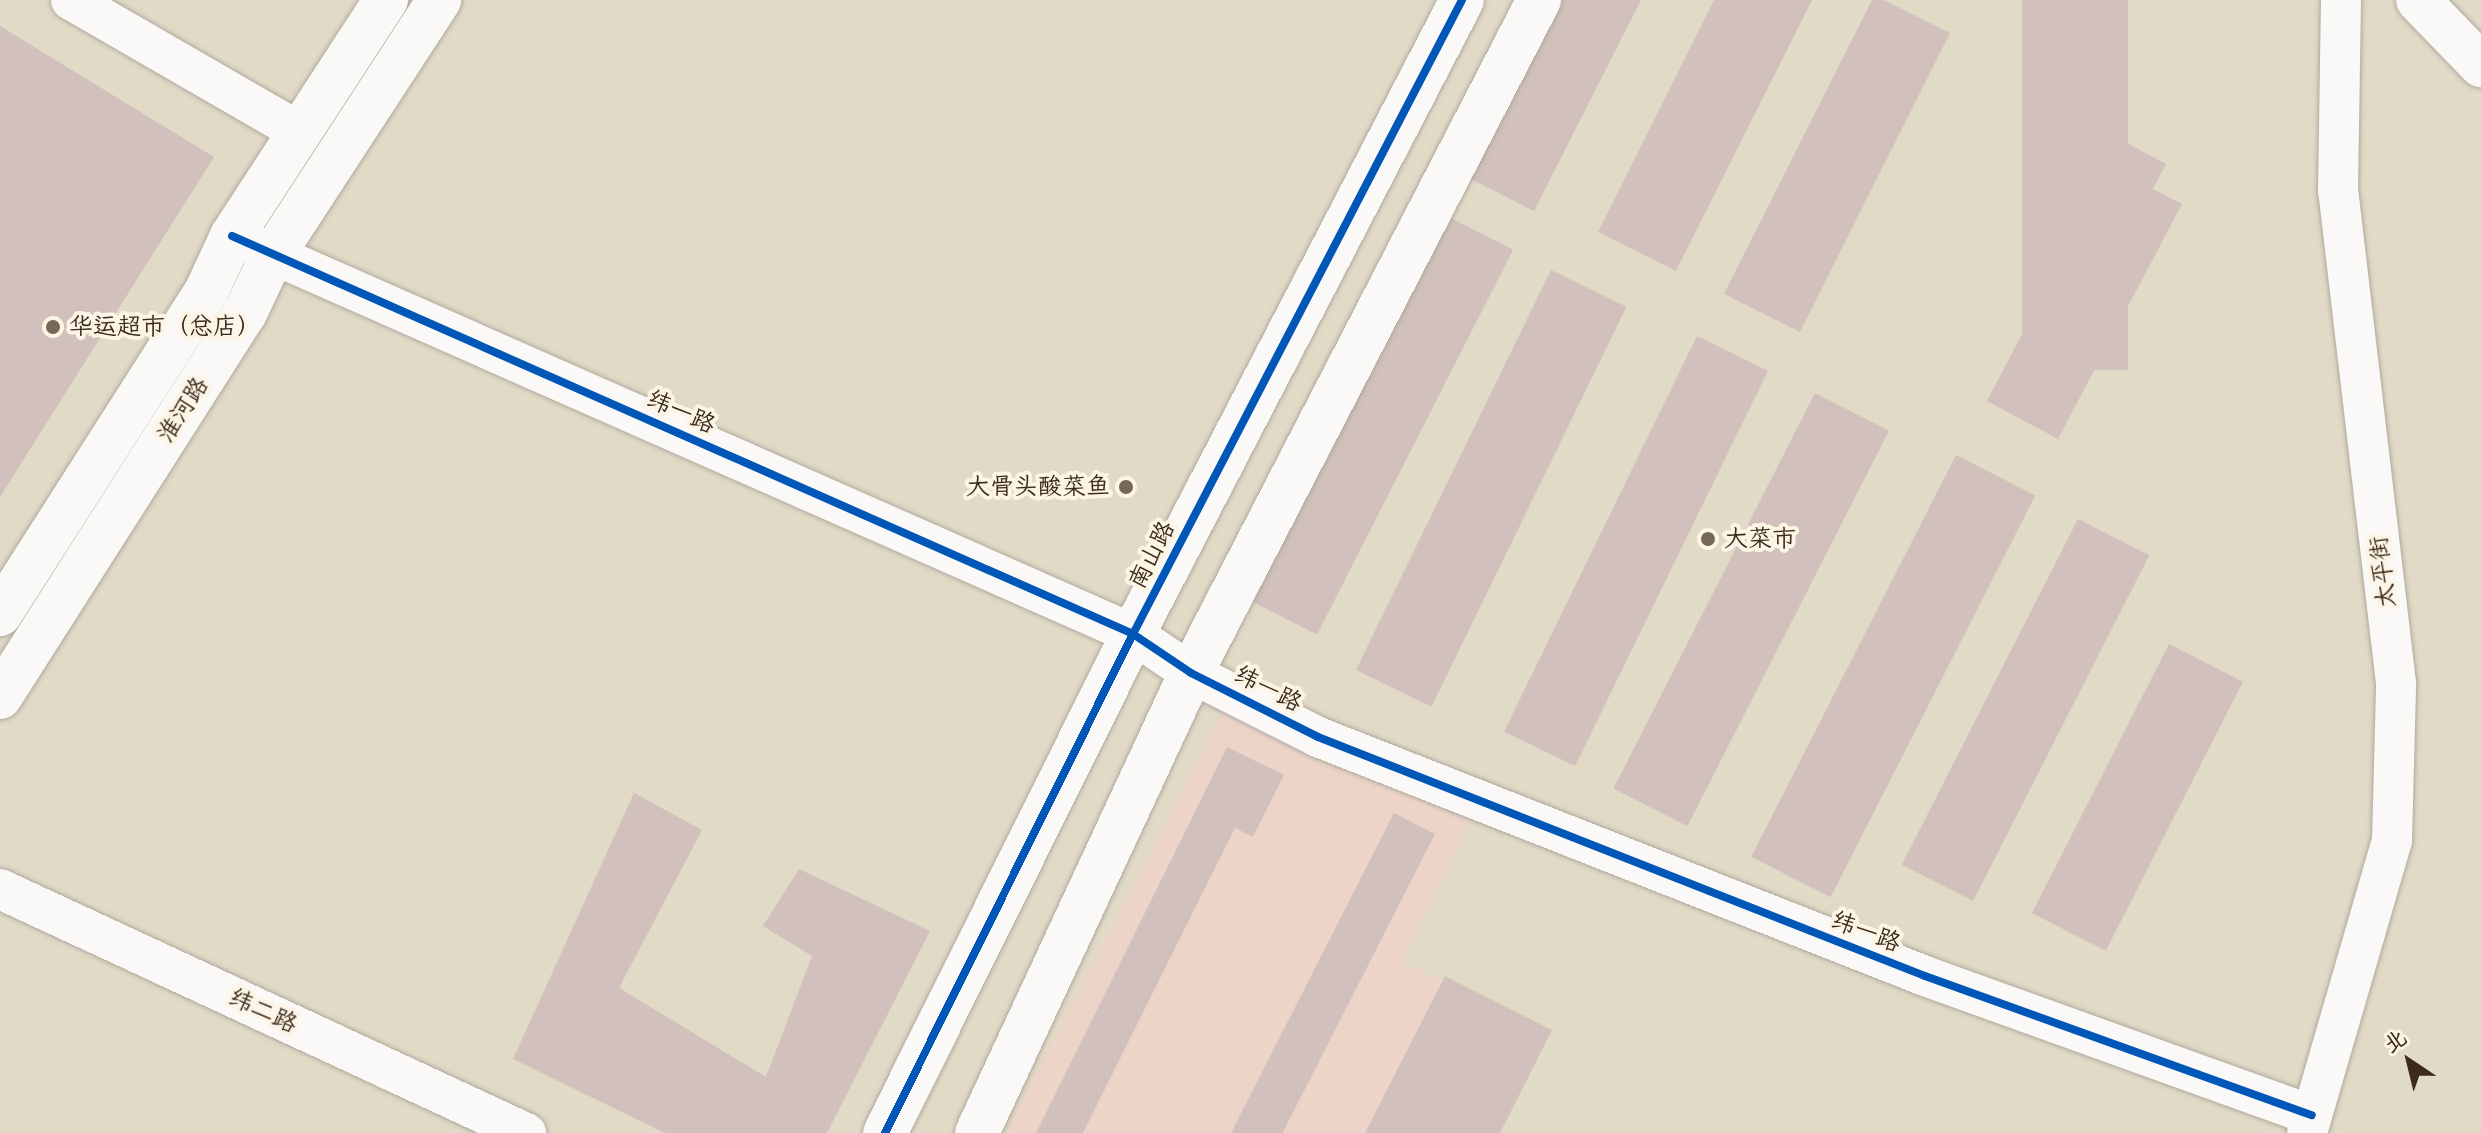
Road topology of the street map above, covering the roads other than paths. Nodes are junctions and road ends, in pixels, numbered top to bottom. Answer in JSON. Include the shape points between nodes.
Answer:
{"nodes":[{"id":1,"x":71,"y":0,"type":"edge"},
{"id":2,"x":386,"y":0,"type":"edge"},
{"id":3,"x":439,"y":0,"type":"edge"},
{"id":4,"x":1462,"y":0,"type":"edge"},
{"id":5,"x":1539,"y":0,"type":"edge"},
{"id":6,"x":2341,"y":0,"type":"edge"},
{"id":7,"x":2418,"y":0,"type":"edge"},
{"id":8,"x":2481,"y":65,"type":"edge"},
{"id":9,"x":300,"y":132,"type":"junction"},
{"id":10,"x":232,"y":236,"type":"junction"},
{"id":11,"x":274,"y":253,"type":"junction"},
{"id":12,"x":0,"y":614,"type":"edge"},
{"id":13,"x":1133,"y":634,"type":"junction"},
{"id":14,"x":1191,"y":673,"type":"junction"},
{"id":15,"x":0,"y":697,"type":"edge"},
{"id":16,"x":0,"y":889,"type":"edge"},
{"id":17,"x":2309,"y":1124,"type":"edge"},
{"id":18,"x":526,"y":1133,"type":"edge"},
{"id":19,"x":885,"y":1133,"type":"edge"},
{"id":20,"x":977,"y":1133,"type":"edge"}],
"edges":[{"from":1,"to":9,"type":"street"},
{"from":2,"to":9,"type":"street","name":"淮河路"},
{"from":3,"to":11,"type":"street","name":"淮河路"},
{"from":4,"to":13,"type":"street","name":"南山路"},
{"from":5,"to":14,"type":"street"},
{"from":6,"to":17,"type":"street","name":"太平街","via":[[2338,191],[2396,714],[2392,841]]},
{"from":7,"to":8,"type":"street"},
{"from":9,"to":10,"type":"street","name":"淮河路"},
{"from":10,"to":11,"type":"street","name":"纬一路"},
{"from":10,"to":12,"type":"street","name":"淮河路","via":[[206,292]]},
{"from":11,"to":13,"type":"street","name":"纬一路"},
{"from":11,"to":15,"type":"street","name":"淮河路","via":[[245,313]]},
{"from":13,"to":14,"type":"street","name":"纬一路"},
{"from":13,"to":19,"type":"street","name":"南山路"},
{"from":14,"to":17,"type":"street","name":"纬一路","via":[[1318,737],[1441,788]]},
{"from":14,"to":20,"type":"street"},
{"from":16,"to":18,"type":"street","name":"纬二路"}]}
